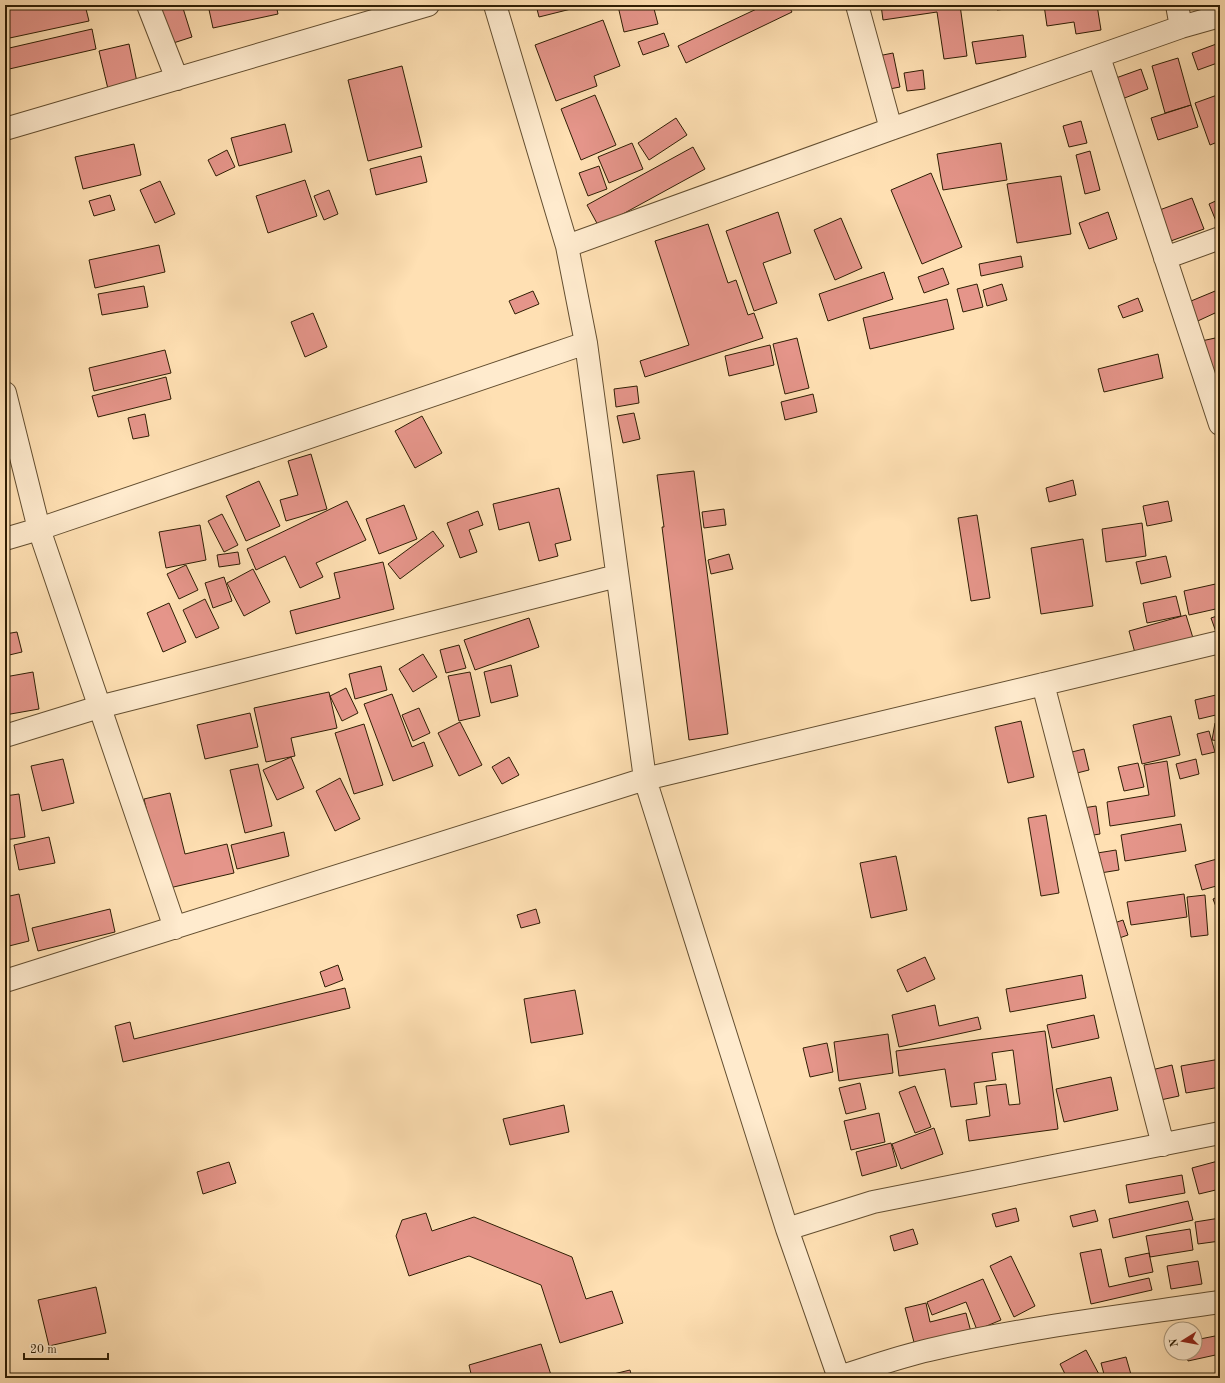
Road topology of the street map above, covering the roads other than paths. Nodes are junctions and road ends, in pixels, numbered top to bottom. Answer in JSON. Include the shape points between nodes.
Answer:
{"nodes":[{"id":1,"x":148,"y":5,"type":"edge"},
{"id":2,"x":428,"y":5,"type":"edge"},
{"id":3,"x":495,"y":5,"type":"edge"},
{"id":4,"x":857,"y":5,"type":"edge"},
{"id":5,"x":1177,"y":5,"type":"edge"},
{"id":6,"x":1220,"y":16,"type":"edge"},
{"id":7,"x":1181,"y":27,"type":"junction"},
{"id":8,"x":1099,"y":57,"type":"junction"},
{"id":9,"x":177,"y":79,"type":"junction"},
{"id":10,"x":5,"y":129,"type":"edge"},
{"id":11,"x":891,"y":130,"type":"junction"},
{"id":12,"x":1220,"y":238,"type":"edge"},
{"id":13,"x":567,"y":246,"type":"junction"},
{"id":14,"x":1166,"y":258,"type":"junction"},
{"id":15,"x":586,"y":343,"type":"junction"},
{"id":16,"x":5,"y":393,"type":"edge"},
{"id":17,"x":1219,"y":420,"type":"edge"},
{"id":18,"x":39,"y":529,"type":"junction"},
{"id":19,"x":5,"y":539,"type":"edge"},
{"id":20,"x":617,"y":576,"type":"junction"},
{"id":21,"x":1220,"y":642,"type":"edge"},
{"id":22,"x":1043,"y":684,"type":"junction"},
{"id":23,"x":100,"y":707,"type":"junction"},
{"id":24,"x":5,"y":736,"type":"edge"},
{"id":25,"x":645,"y":779,"type":"junction"},
{"id":26,"x":175,"y":928,"type":"junction"},
{"id":27,"x":5,"y":981,"type":"edge"},
{"id":28,"x":1220,"y":1133,"type":"edge"},
{"id":29,"x":1163,"y":1145,"type":"junction"},
{"id":30,"x":787,"y":1229,"type":"junction"},
{"id":31,"x":1220,"y":1302,"type":"edge"},
{"id":32,"x":839,"y":1378,"type":"edge"}],
"edges":[{"from":1,"to":9,"type":"street"},
{"from":2,"to":9,"type":"street"},
{"from":3,"to":13,"type":"street"},
{"from":4,"to":11,"type":"street"},
{"from":5,"to":7,"type":"street"},
{"from":6,"to":7,"type":"street"},
{"from":7,"to":8,"type":"street"},
{"from":8,"to":11,"type":"street"},
{"from":8,"to":14,"type":"street"},
{"from":9,"to":10,"type":"street"},
{"from":11,"to":13,"type":"street"},
{"from":12,"to":14,"type":"street"},
{"from":13,"to":15,"type":"street"},
{"from":14,"to":17,"type":"street"},
{"from":15,"to":18,"type":"street"},
{"from":15,"to":20,"type":"street"},
{"from":16,"to":18,"type":"street"},
{"from":18,"to":19,"type":"street"},
{"from":18,"to":23,"type":"street"},
{"from":20,"to":23,"type":"street"},
{"from":20,"to":25,"type":"street"},
{"from":21,"to":22,"type":"street"},
{"from":22,"to":25,"type":"street"},
{"from":22,"to":29,"type":"street"},
{"from":23,"to":24,"type":"street"},
{"from":23,"to":26,"type":"street"},
{"from":25,"to":26,"type":"street"},
{"from":25,"to":30,"type":"street"},
{"from":26,"to":27,"type":"street"},
{"from":28,"to":29,"type":"street"},
{"from":29,"to":30,"type":"street","via":[[873,1202]]},
{"from":30,"to":32,"type":"street"},
{"from":31,"to":32,"type":"street","via":[[1046,1326],[928,1350]]}]}
